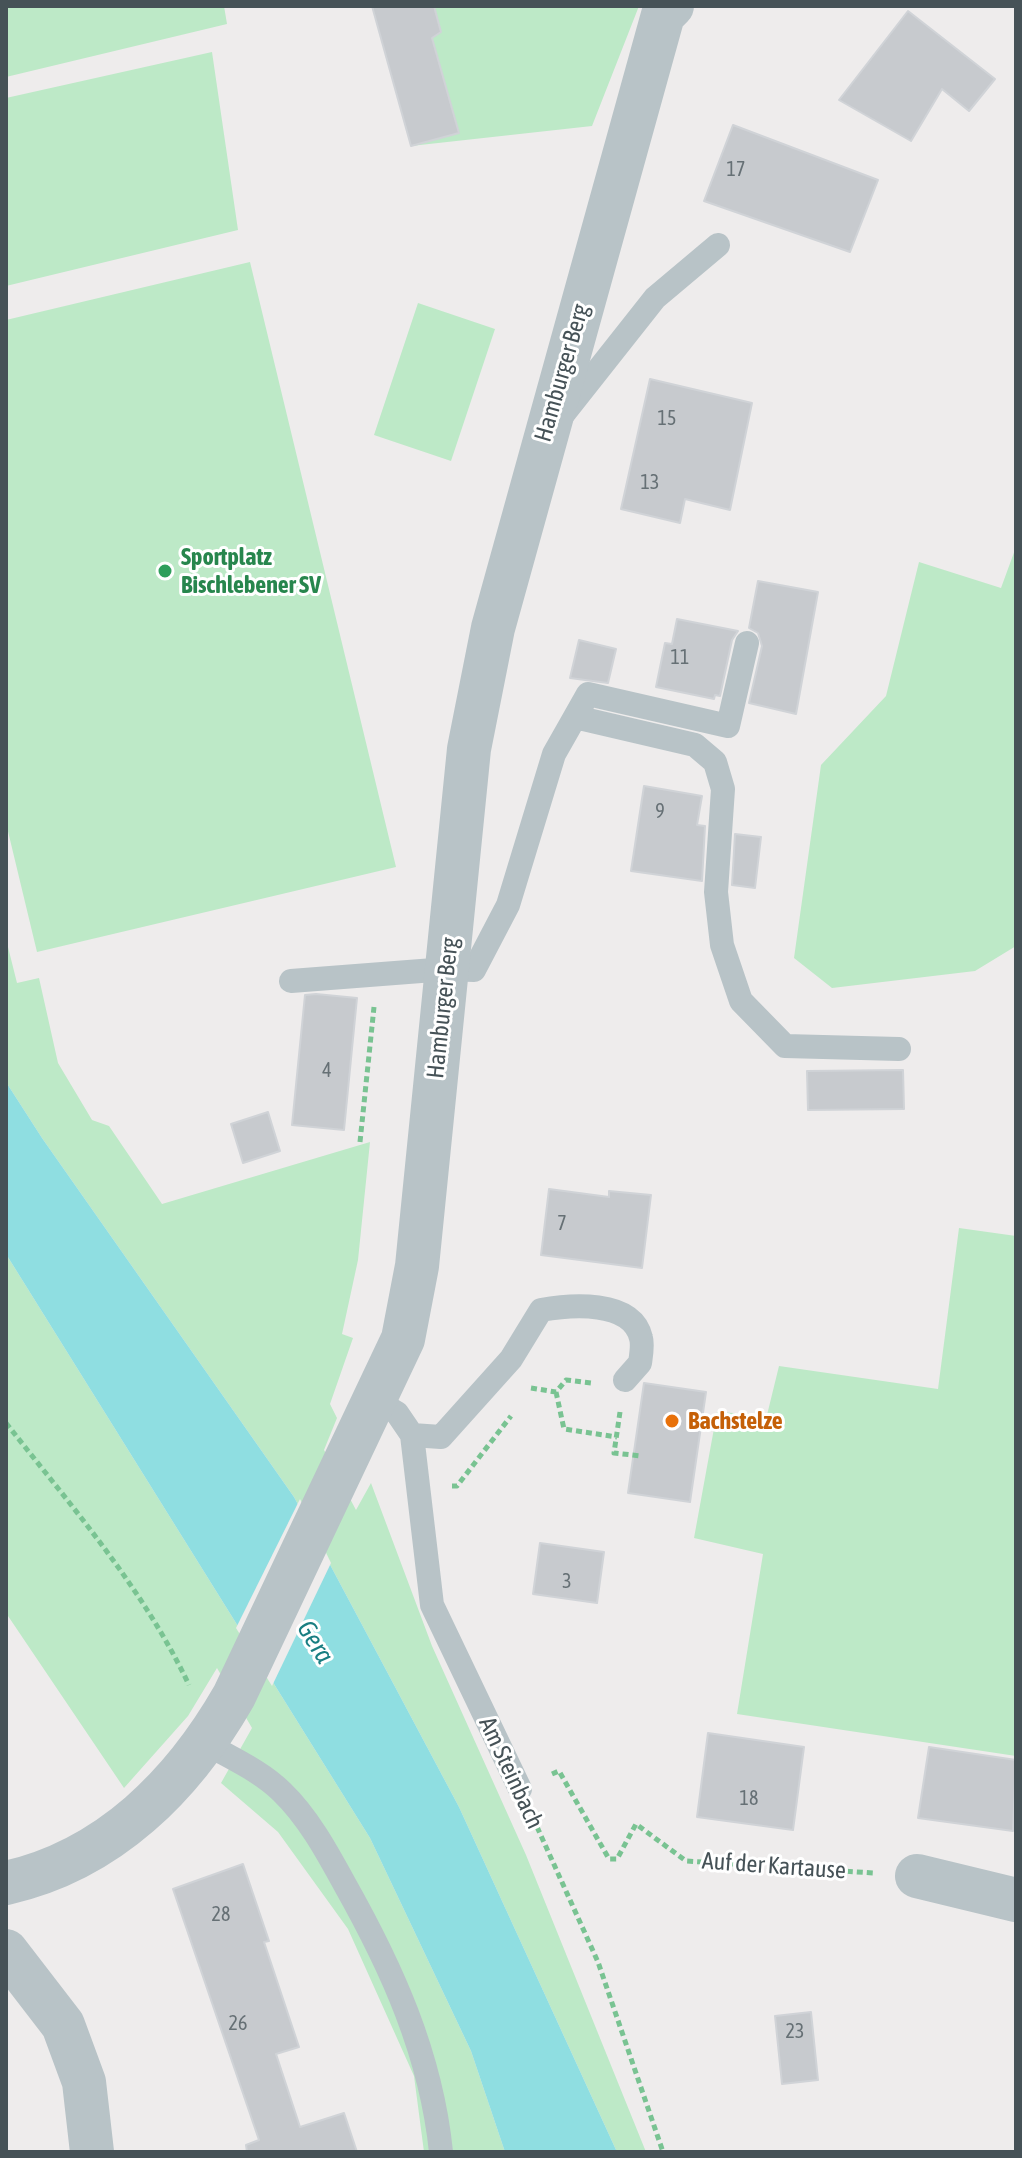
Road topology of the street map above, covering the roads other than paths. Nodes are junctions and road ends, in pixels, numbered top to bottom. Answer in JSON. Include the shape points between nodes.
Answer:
{"nodes":[{"id":1,"x":667,"y":9,"type":"edge"},
{"id":2,"x":718,"y":245,"type":"dead end"},
{"id":3,"x":544,"y":439,"type":"junction"},
{"id":4,"x":747,"y":643,"type":"dead end"},
{"id":5,"x":575,"y":717,"type":"junction"},
{"id":6,"x":447,"y":969,"type":"junction"},
{"id":7,"x":291,"y":981,"type":"dead end"},
{"id":8,"x":899,"y":1049,"type":"dead end"},
{"id":9,"x":624,"y":1384,"type":"road end"},
{"id":10,"x":375,"y":1400,"type":"junction"},
{"id":11,"x":412,"y":1435,"type":"junction"},
{"id":12,"x":219,"y":1721,"type":"junction"},
{"id":13,"x":520,"y":1789,"type":"road end"},
{"id":14,"x":917,"y":1876,"type":"road end"},
{"id":15,"x":6,"y":1883,"type":"edge"},
{"id":16,"x":1016,"y":1900,"type":"edge"},
{"id":17,"x":6,"y":1951,"type":"edge"},
{"id":18,"x":92,"y":2152,"type":"edge"},
{"id":19,"x":441,"y":2152,"type":"edge"}],
"edges":[{"from":1,"to":3,"type":"street","name":"Hamburger Berg"},
{"from":2,"to":3,"type":"lane","via":[[655,298]]},
{"from":3,"to":6,"type":"street","name":"Hamburger Berg","via":[[493,628],[469,749]]},
{"from":4,"to":5,"type":"lane","via":[[728,726],[588,694]]},
{"from":5,"to":6,"type":"lane","via":[[554,754],[508,905],[474,970]]},
{"from":5,"to":8,"type":"lane","via":[[695,745],[715,762],[723,789],[716,892],[722,945],[741,1001],[785,1046]]},
{"from":6,"to":7,"type":"lane"},
{"from":6,"to":10,"type":"street","name":"Hamburger Berg","via":[[417,1266],[403,1339]]},
{"from":9,"to":11,"type":"lane","via":[[640,1363],[641,1338],[632,1322],[597,1308],[568,1305],[541,1310],[511,1359],[441,1437]]},
{"from":10,"to":11,"type":"lane","via":[[397,1413]]},
{"from":10,"to":12,"type":"street","name":"Hamburger Berg"},
{"from":11,"to":13,"type":"lane","name":"Am Steinbach","via":[[432,1605]]},
{"from":12,"to":15,"type":"street","name":"Hamburger Berg","via":[[145,1813],[96,1848],[34,1877]]},
{"from":12,"to":19,"type":"lane","via":[[254,1771],[282,1791],[335,1866],[393,1977],[433,2090]]},
{"from":14,"to":16,"type":"street"},
{"from":17,"to":18,"type":"street","via":[[63,2025],[84,2082]]}]}
